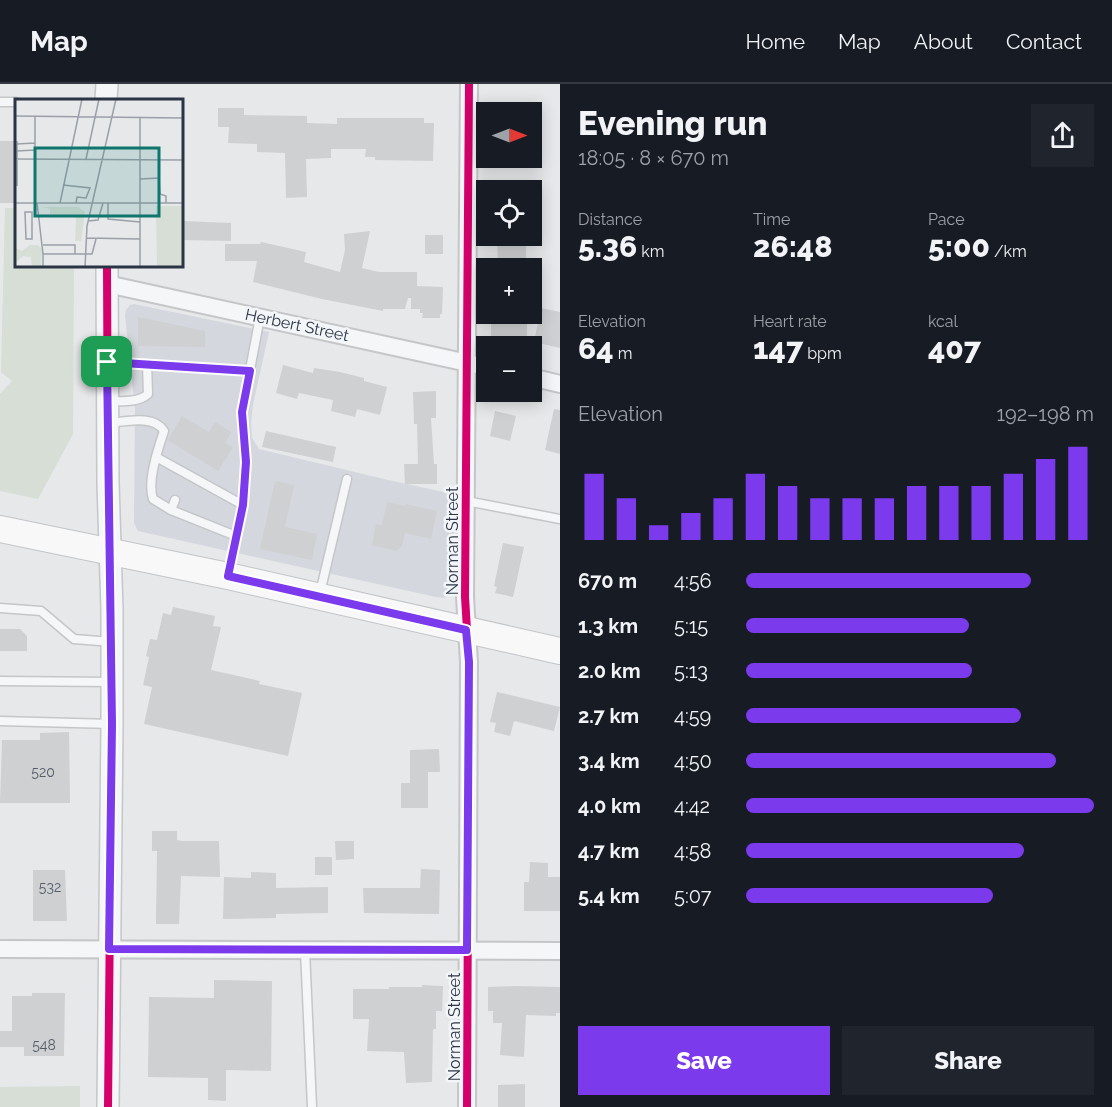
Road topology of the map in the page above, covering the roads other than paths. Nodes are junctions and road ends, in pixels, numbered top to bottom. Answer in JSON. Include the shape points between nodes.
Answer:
{"nodes":[{"id":1,"x":107,"y":84,"type":"edge"},
{"id":2,"x":469,"y":84,"type":"edge"},
{"id":3,"x":106,"y":99,"type":"edge"},
{"id":4,"x":107,"y":275,"type":"edge"},
{"id":5,"x":260,"y":317,"type":"junction"},
{"id":6,"x":107,"y":362,"type":"junction"},
{"id":7,"x":467,"y":363,"type":"junction"},
{"id":8,"x":147,"y":364,"type":"junction"},
{"id":9,"x":476,"y":365,"type":"edge"},
{"id":10,"x":250,"y":371,"type":"junction"},
{"id":11,"x":542,"y":380,"type":"edge"},
{"id":12,"x":560,"y":384,"type":"edge"},
{"id":13,"x":108,"y":401,"type":"junction"},
{"id":14,"x":107,"y":423,"type":"junction"},
{"id":15,"x":156,"y":457,"type":"junction"},
{"id":16,"x":347,"y":479,"type":"dead end"},
{"id":17,"x":175,"y":501,"type":"dead end"},
{"id":18,"x":466,"y":501,"type":"junction"},
{"id":19,"x":243,"y":505,"type":"junction"},
{"id":20,"x":171,"y":510,"type":"junction"},
{"id":21,"x":560,"y":519,"type":"edge"},
{"id":22,"x":0,"y":529,"type":"edge"},
{"id":23,"x":236,"y":536,"type":"junction"},
{"id":24,"x":109,"y":552,"type":"junction"},
{"id":25,"x":228,"y":576,"type":"junction"},
{"id":26,"x":319,"y":597,"type":"junction"},
{"id":27,"x":0,"y":608,"type":"edge"},
{"id":28,"x":466,"y":630,"type":"junction"},
{"id":29,"x":112,"y":642,"type":"junction"},
{"id":30,"x":560,"y":651,"type":"edge"},
{"id":31,"x":0,"y":681,"type":"edge"},
{"id":32,"x":112,"y":682,"type":"junction"},
{"id":33,"x":0,"y":721,"type":"edge"},
{"id":34,"x":112,"y":724,"type":"junction"},
{"id":35,"x":109,"y":949,"type":"junction"},
{"id":36,"x":0,"y":950,"type":"edge"},
{"id":37,"x":305,"y":950,"type":"junction"},
{"id":38,"x":467,"y":950,"type":"junction"},
{"id":39,"x":560,"y":951,"type":"edge"},
{"id":40,"x":108,"y":1107,"type":"edge"},
{"id":41,"x":312,"y":1107,"type":"edge"},
{"id":42,"x":467,"y":1107,"type":"edge"}],
"edges":[{"from":1,"to":3,"type":"street"},
{"from":2,"to":7,"type":"street","name":"Norman Street"},
{"from":4,"to":5,"type":"street","name":"Herbert Street"},
{"from":4,"to":6,"type":"street"},
{"from":5,"to":7,"type":"street","name":"Herbert Street"},
{"from":5,"to":10,"type":"lane"},
{"from":6,"to":8,"type":"lane"},
{"from":6,"to":13,"type":"street"},
{"from":7,"to":9,"type":"street","name":"Herbert Street"},
{"from":7,"to":18,"type":"street","name":"Norman Street"},
{"from":8,"to":10,"type":"lane"},
{"from":8,"to":13,"type":"lane","via":[[145,398]]},
{"from":10,"to":19,"type":"lane","via":[[242,412],[246,462]]},
{"from":11,"to":12,"type":"street"},
{"from":13,"to":14,"type":"street"},
{"from":14,"to":15,"type":"lane","via":[[151,421],[161,426],[164,430]]},
{"from":14,"to":24,"type":"street"},
{"from":15,"to":19,"type":"lane","via":[[204,488]]},
{"from":15,"to":20,"type":"lane","via":[[150,492],[153,499]]},
{"from":16,"to":26,"type":"lane"},
{"from":17,"to":20,"type":"lane"},
{"from":18,"to":21,"type":"lane"},
{"from":18,"to":28,"type":"street","name":"Norman Street"},
{"from":19,"to":23,"type":"lane"},
{"from":20,"to":23,"type":"lane","via":[[192,514]]},
{"from":22,"to":24,"type":"main road"},
{"from":23,"to":25,"type":"lane"},
{"from":24,"to":25,"type":"main road"},
{"from":24,"to":29,"type":"street"},
{"from":25,"to":26,"type":"main road"},
{"from":26,"to":28,"type":"main road"},
{"from":27,"to":29,"type":"lane","via":[[40,611],[74,639]]},
{"from":28,"to":30,"type":"main road"},
{"from":28,"to":38,"type":"street","name":"Norman Street"},
{"from":29,"to":32,"type":"street"},
{"from":31,"to":32,"type":"lane"},
{"from":32,"to":34,"type":"street"},
{"from":33,"to":34,"type":"lane"},
{"from":34,"to":35,"type":"street"},
{"from":35,"to":36,"type":"street"},
{"from":35,"to":37,"type":"street"},
{"from":35,"to":40,"type":"street"},
{"from":37,"to":38,"type":"street"},
{"from":37,"to":41,"type":"lane"},
{"from":38,"to":39,"type":"street"},
{"from":38,"to":42,"type":"street","name":"Norman Street"}]}
